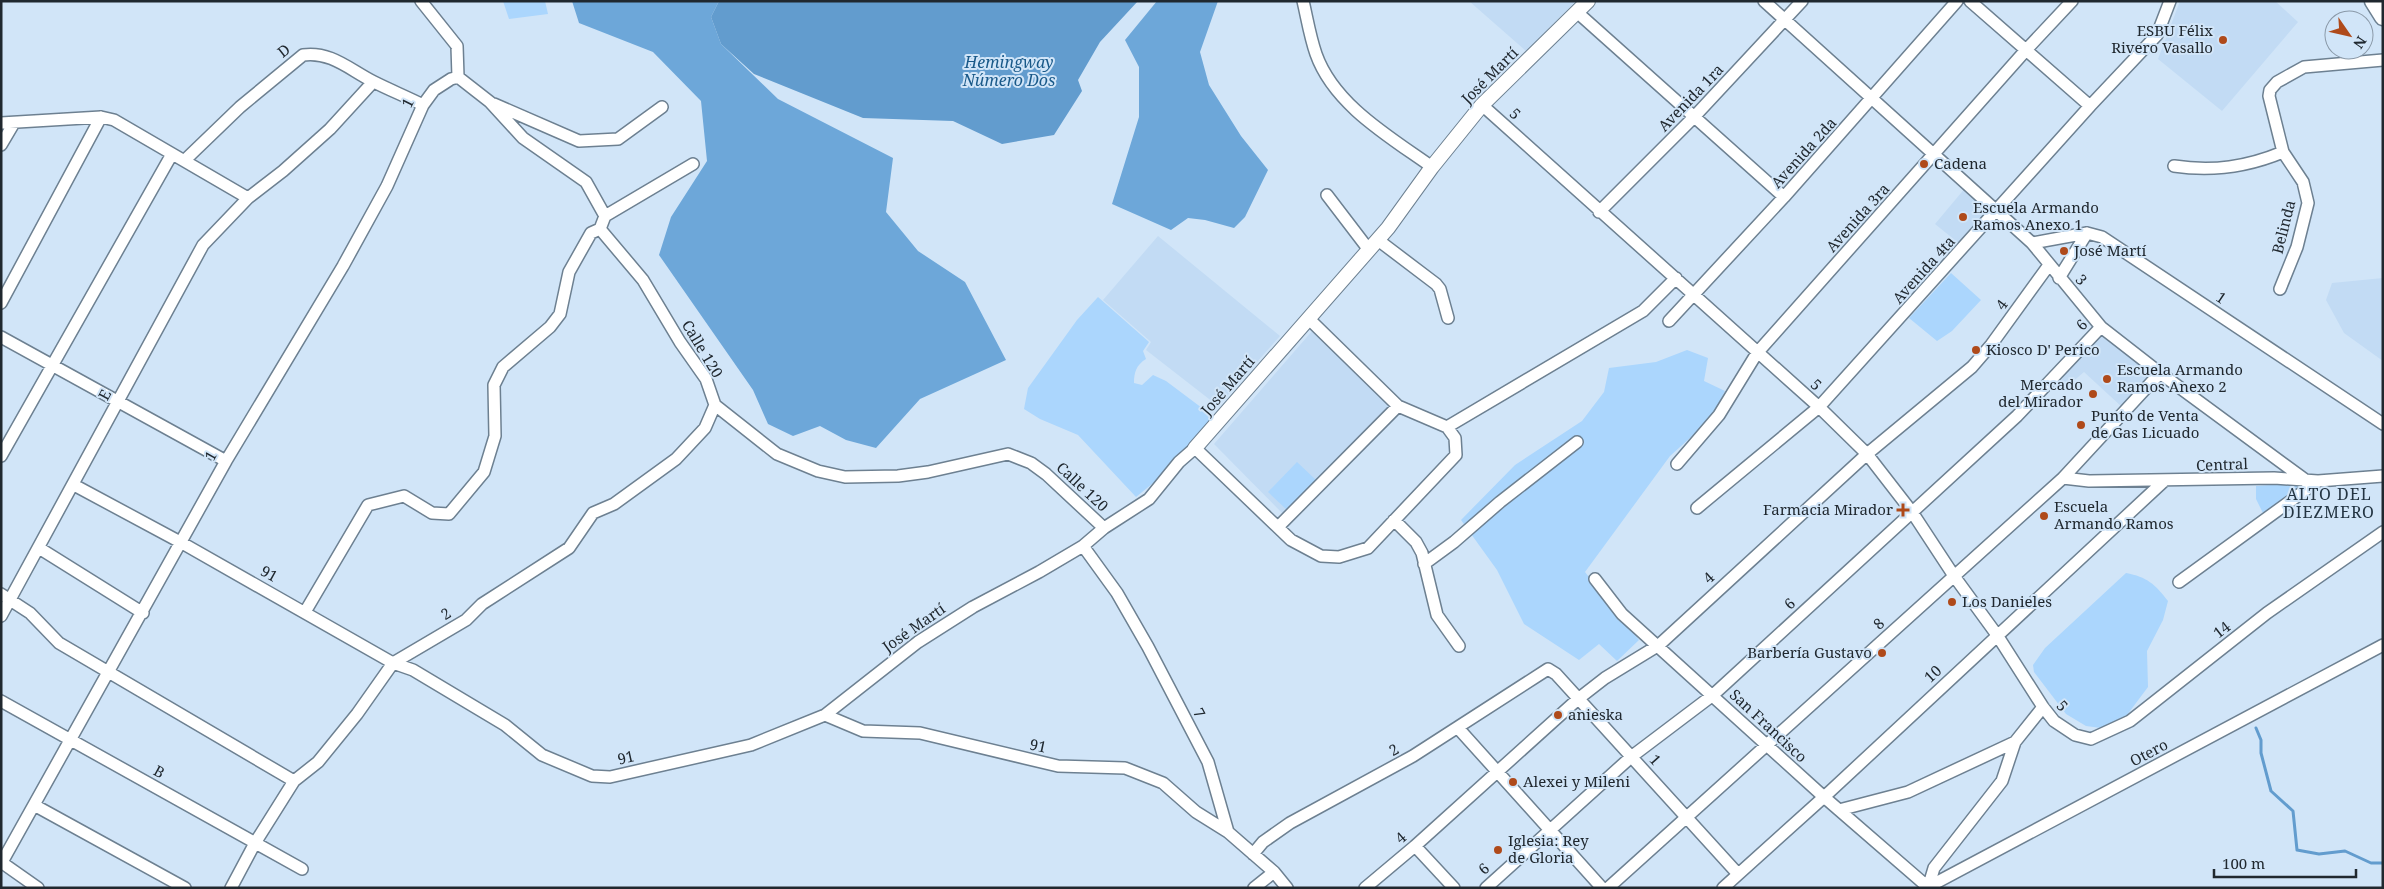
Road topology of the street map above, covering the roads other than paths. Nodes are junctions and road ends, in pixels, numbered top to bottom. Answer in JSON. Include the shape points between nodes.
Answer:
{"nodes":[{"id":1,"x":421,"y":1,"type":"edge"},
{"id":2,"x":1303,"y":1,"type":"edge"},
{"id":3,"x":1588,"y":1,"type":"edge"},
{"id":4,"x":1764,"y":1,"type":"edge"},
{"id":5,"x":1802,"y":1,"type":"edge"},
{"id":6,"x":1957,"y":1,"type":"edge"},
{"id":7,"x":1970,"y":1,"type":"edge"},
{"id":8,"x":2072,"y":1,"type":"edge"},
{"id":9,"x":2170,"y":1,"type":"edge"},
{"id":10,"x":2373,"y":1,"type":"edge"},
{"id":11,"x":1578,"y":13,"type":"junction"},
{"id":12,"x":2383,"y":17,"type":"edge"},
{"id":13,"x":1785,"y":20,"type":"junction"},
{"id":14,"x":2026,"y":50,"type":"junction"},
{"id":15,"x":2383,"y":60,"type":"edge"},
{"id":16,"x":458,"y":77,"type":"junction"},
{"id":17,"x":373,"y":82,"type":"junction"},
{"id":18,"x":1872,"y":99,"type":"junction"},
{"id":19,"x":490,"y":102,"type":"junction"},
{"id":20,"x":423,"y":105,"type":"junction"},
{"id":21,"x":1482,"y":105,"type":"junction"},
{"id":22,"x":2090,"y":106,"type":"junction"},
{"id":23,"x":662,"y":107,"type":"dead end"},
{"id":24,"x":101,"y":117,"type":"junction"},
{"id":25,"x":1694,"y":118,"type":"junction"},
{"id":26,"x":14,"y":123,"type":"junction"},
{"id":27,"x":1,"y":124,"type":"edge"},
{"id":28,"x":1,"y":145,"type":"edge"},
{"id":29,"x":2283,"y":152,"type":"junction"},
{"id":30,"x":172,"y":154,"type":"junction"},
{"id":31,"x":1935,"y":154,"type":"junction"},
{"id":32,"x":185,"y":160,"type":"junction"},
{"id":33,"x":693,"y":164,"type":"dead end"},
{"id":34,"x":2174,"y":166,"type":"dead end"},
{"id":35,"x":1432,"y":167,"type":"junction"},
{"id":36,"x":1326,"y":195,"type":"dead end"},
{"id":37,"x":1784,"y":197,"type":"junction"},
{"id":38,"x":248,"y":198,"type":"junction"},
{"id":39,"x":1997,"y":211,"type":"junction"},
{"id":40,"x":1599,"y":212,"type":"junction"},
{"id":41,"x":605,"y":216,"type":"junction"},
{"id":42,"x":600,"y":229,"type":"junction"},
{"id":43,"x":2087,"y":233,"type":"junction"},
{"id":44,"x":2032,"y":243,"type":"junction"},
{"id":45,"x":1374,"y":245,"type":"junction"},
{"id":46,"x":2049,"y":265,"type":"junction"},
{"id":47,"x":1676,"y":278,"type":"junction"},
{"id":48,"x":2059,"y":278,"type":"junction"},
{"id":49,"x":2280,"y":289,"type":"dead end"},
{"id":50,"x":1694,"y":294,"type":"junction"},
{"id":51,"x":1,"y":303,"type":"edge"},
{"id":52,"x":1448,"y":318,"type":"dead end"},
{"id":53,"x":1309,"y":319,"type":"junction"},
{"id":54,"x":1669,"y":321,"type":"dead end"},
{"id":55,"x":2101,"y":327,"type":"junction"},
{"id":56,"x":1,"y":337,"type":"edge"},
{"id":57,"x":1757,"y":352,"type":"junction"},
{"id":58,"x":52,"y":365,"type":"junction"},
{"id":59,"x":2160,"y":373,"type":"junction"},
{"id":60,"x":119,"y":401,"type":"junction"},
{"id":61,"x":715,"y":406,"type":"junction"},
{"id":62,"x":1398,"y":406,"type":"junction"},
{"id":63,"x":1819,"y":407,"type":"junction"},
{"id":64,"x":2383,"y":424,"type":"edge"},
{"id":65,"x":1447,"y":427,"type":"junction"},
{"id":66,"x":1577,"y":442,"type":"dead end"},
{"id":67,"x":1195,"y":448,"type":"junction"},
{"id":68,"x":1867,"y":454,"type":"junction"},
{"id":69,"x":1,"y":456,"type":"edge"},
{"id":70,"x":226,"y":461,"type":"junction"},
{"id":71,"x":1677,"y":464,"type":"dead end"},
{"id":72,"x":2383,"y":476,"type":"edge"},
{"id":73,"x":2063,"y":478,"type":"junction"},
{"id":74,"x":2304,"y":479,"type":"junction"},
{"id":75,"x":2164,"y":481,"type":"junction"},
{"id":76,"x":2318,"y":481,"type":"junction"},
{"id":77,"x":74,"y":485,"type":"junction"},
{"id":78,"x":1697,"y":508,"type":"dead end"},
{"id":79,"x":1912,"y":512,"type":"junction"},
{"id":80,"x":1394,"y":520,"type":"junction"},
{"id":81,"x":1278,"y":527,"type":"junction"},
{"id":82,"x":1104,"y":528,"type":"junction"},
{"id":83,"x":2383,"y":532,"type":"edge"},
{"id":84,"x":182,"y":543,"type":"junction"},
{"id":85,"x":1083,"y":546,"type":"junction"},
{"id":86,"x":39,"y":548,"type":"junction"},
{"id":87,"x":1424,"y":564,"type":"junction"},
{"id":88,"x":1954,"y":576,"type":"junction"},
{"id":89,"x":1595,"y":579,"type":"dead end"},
{"id":90,"x":2179,"y":582,"type":"dead end"},
{"id":91,"x":6,"y":596,"type":"edge"},
{"id":92,"x":305,"y":612,"type":"junction"},
{"id":93,"x":143,"y":613,"type":"junction"},
{"id":94,"x":1,"y":616,"type":"edge"},
{"id":95,"x":1997,"y":635,"type":"junction"},
{"id":96,"x":1659,"y":645,"type":"junction"},
{"id":97,"x":2383,"y":645,"type":"edge"},
{"id":98,"x":1459,"y":646,"type":"dead end"},
{"id":99,"x":393,"y":663,"type":"junction"},
{"id":100,"x":1548,"y":669,"type":"joint"},
{"id":101,"x":108,"y":673,"type":"junction"},
{"id":102,"x":1713,"y":695,"type":"junction"},
{"id":103,"x":1578,"y":699,"type":"junction"},
{"id":104,"x":1,"y":701,"type":"edge"},
{"id":105,"x":2043,"y":707,"type":"junction"},
{"id":106,"x":825,"y":715,"type":"junction"},
{"id":107,"x":1458,"y":728,"type":"junction"},
{"id":108,"x":2075,"y":736,"type":"joint"},
{"id":109,"x":72,"y":740,"type":"junction"},
{"id":110,"x":2014,"y":742,"type":"junction"},
{"id":111,"x":1767,"y":746,"type":"junction"},
{"id":112,"x":1631,"y":757,"type":"junction"},
{"id":113,"x":1498,"y":772,"type":"junction"},
{"id":114,"x":294,"y":781,"type":"junction"},
{"id":115,"x":1824,"y":797,"type":"junction"},
{"id":116,"x":34,"y":805,"type":"junction"},
{"id":117,"x":1839,"y":810,"type":"junction"},
{"id":118,"x":1686,"y":818,"type":"junction"},
{"id":119,"x":1550,"y":830,"type":"junction"},
{"id":120,"x":1228,"y":832,"type":"junction"},
{"id":121,"x":255,"y":843,"type":"junction"},
{"id":122,"x":1415,"y":846,"type":"junction"},
{"id":123,"x":1253,"y":854,"type":"junction"},
{"id":124,"x":2,"y":862,"type":"edge"},
{"id":125,"x":302,"y":869,"type":"dead end"},
{"id":126,"x":1274,"y":872,"type":"junction"},
{"id":127,"x":1738,"y":874,"type":"junction"},
{"id":128,"x":38,"y":888,"type":"edge"},
{"id":129,"x":185,"y":888,"type":"edge"},
{"id":130,"x":231,"y":888,"type":"edge"},
{"id":131,"x":1254,"y":888,"type":"edge"},
{"id":132,"x":1287,"y":888,"type":"edge"},
{"id":133,"x":1365,"y":888,"type":"edge"},
{"id":134,"x":1454,"y":888,"type":"edge"},
{"id":135,"x":1486,"y":888,"type":"edge"},
{"id":136,"x":1602,"y":888,"type":"edge"},
{"id":137,"x":1608,"y":888,"type":"edge"},
{"id":138,"x":1723,"y":888,"type":"edge"},
{"id":139,"x":1929,"y":888,"type":"edge"}],
"edges":[{"from":1,"to":16,"type":"street","via":[[457,46]]},
{"from":2,"to":35,"type":"street","via":[[1316,54],[1333,86],[1371,123]]},
{"from":3,"to":11,"type":"street","name":"José Martí"},
{"from":4,"to":13,"type":"street","name":"3"},
{"from":5,"to":13,"type":"street","name":"Avenida 1ra"},
{"from":6,"to":18,"type":"street","name":"Avenida 2da"},
{"from":7,"to":14,"type":"street"},
{"from":8,"to":14,"type":"street","name":"Avenida 3ra"},
{"from":9,"to":22,"type":"street","name":"Avenida 4ta","via":[[2157,35]]},
{"from":10,"to":12,"type":"main road"},
{"from":11,"to":21,"type":"street","name":"José Martí"},
{"from":11,"to":25,"type":"street"},
{"from":13,"to":18,"type":"street","name":"3"},
{"from":13,"to":25,"type":"street","name":"Avenida 1ra"},
{"from":14,"to":22,"type":"street"},
{"from":14,"to":31,"type":"street","name":"Avenida 3ra"},
{"from":15,"to":29,"type":"street","name":"Belinda","via":[[2304,66],[2277,82],[2270,90],[2270,96]]},
{"from":16,"to":19,"type":"street"},
{"from":16,"to":20,"type":"street","name":"1","via":[[434,90]]},
{"from":17,"to":20,"type":"street","name":"D"},
{"from":17,"to":32,"type":"street","name":"D","via":[[332,58],[315,53],[303,55],[240,107]]},
{"from":17,"to":38,"type":"street","name":"E","via":[[330,129]]},
{"from":18,"to":31,"type":"street","name":"3"},
{"from":18,"to":37,"type":"street","name":"Avenida 2da"},
{"from":19,"to":23,"type":"street","via":[[579,140],[618,139]]},
{"from":19,"to":41,"type":"street","via":[[523,138],[586,182]]},
{"from":20,"to":70,"type":"street","name":"1","via":[[387,186],[343,266]]},
{"from":21,"to":35,"type":"street","name":"José Martí"},
{"from":21,"to":40,"type":"street","name":"5"},
{"from":22,"to":39,"type":"street","name":"Avenida 4ta"},
{"from":24,"to":26,"type":"street"},
{"from":24,"to":30,"type":"street","via":[[114,120]]},
{"from":24,"to":51,"type":"street"},
{"from":25,"to":37,"type":"street"},
{"from":25,"to":40,"type":"street","name":"Avenida 1ra"},
{"from":26,"to":27,"type":"street"},
{"from":26,"to":28,"type":"street"},
{"from":29,"to":34,"type":"street","via":[[2244,166],[2222,169]]},
{"from":29,"to":49,"type":"street","name":"Belinda","via":[[2303,182],[2308,203],[2297,246]]},
{"from":30,"to":32,"type":"street"},
{"from":30,"to":58,"type":"street"},
{"from":31,"to":39,"type":"street","name":"3"},
{"from":31,"to":57,"type":"street","name":"Avenida 3ra"},
{"from":32,"to":38,"type":"street"},
{"from":33,"to":41,"type":"street"},
{"from":35,"to":45,"type":"street","name":"José Martí"},
{"from":36,"to":45,"type":"street"},
{"from":37,"to":50,"type":"street","name":"Avenida 2da"},
{"from":38,"to":60,"type":"street","name":"E","via":[[203,245]]},
{"from":39,"to":44,"type":"street","name":"3"},
{"from":39,"to":63,"type":"street","name":"Avenida 4ta"},
{"from":40,"to":47,"type":"street","name":"5"},
{"from":41,"to":42,"type":"street"},
{"from":42,"to":61,"type":"street","name":"Calle 120","via":[[643,280],[706,379]]},
{"from":42,"to":92,"type":"street","via":[[591,233],[569,272],[560,314],[550,327],[503,367],[494,384],[495,436],[484,472],[449,514],[432,514],[404,496],[368,505]]},
{"from":43,"to":44,"type":"street"},
{"from":43,"to":48,"type":"street"},
{"from":43,"to":64,"type":"street","name":"1","via":[[2102,237]]},
{"from":44,"to":46,"type":"street","name":"3"},
{"from":45,"to":52,"type":"street","via":[[1436,284]]},
{"from":45,"to":53,"type":"street","name":"José Martí"},
{"from":46,"to":48,"type":"street","name":"3"},
{"from":46,"to":68,"type":"street","name":"4","via":[[1972,367]]},
{"from":47,"to":50,"type":"street","name":"5"},
{"from":47,"to":65,"type":"street","via":[[1643,311]]},
{"from":48,"to":55,"type":"street","name":"3"},
{"from":50,"to":54,"type":"street","name":"Avenida 2da"},
{"from":50,"to":57,"type":"street","name":"5"},
{"from":53,"to":62,"type":"street"},
{"from":53,"to":67,"type":"street","name":"José Martí"},
{"from":55,"to":59,"type":"street","name":"3"},
{"from":55,"to":79,"type":"street","name":"6","via":[[2018,416]]},
{"from":56,"to":58,"type":"street"},
{"from":57,"to":63,"type":"street","name":"5"},
{"from":57,"to":71,"type":"street","name":"Avenida 3ra","via":[[1719,415]]},
{"from":58,"to":60,"type":"street"},
{"from":58,"to":69,"type":"street"},
{"from":59,"to":73,"type":"street","name":"8"},
{"from":59,"to":74,"type":"street","name":"3"},
{"from":60,"to":70,"type":"street"},
{"from":60,"to":77,"type":"street","name":"E"},
{"from":61,"to":82,"type":"street","name":"Calle 120","via":[[777,454],[818,471],[845,477],[928,472],[1008,454],[1031,462]]},
{"from":61,"to":99,"type":"street","name":"2","via":[[705,428],[676,460],[614,504],[592,513],[569,548],[482,604],[466,620]]},
{"from":62,"to":65,"type":"street"},
{"from":62,"to":81,"type":"street"},
{"from":63,"to":68,"type":"street","name":"5"},
{"from":63,"to":78,"type":"street","name":"Avenida 4ta"},
{"from":65,"to":80,"type":"street","via":[[1455,438],[1456,455]]},
{"from":66,"to":87,"type":"street"},
{"from":67,"to":81,"type":"street"},
{"from":67,"to":82,"type":"street","name":"José Martí","via":[[1179,462],[1149,499]]},
{"from":68,"to":79,"type":"street","name":"5"},
{"from":68,"to":96,"type":"street","name":"4"},
{"from":70,"to":84,"type":"street","name":"1"},
{"from":72,"to":76,"type":"street","name":"Central"},
{"from":73,"to":75,"type":"street","name":"Central"},
{"from":73,"to":88,"type":"street","name":"8"},
{"from":74,"to":75,"type":"street","name":"Central"},
{"from":74,"to":76,"type":"street","name":"Central"},
{"from":75,"to":95,"type":"street","name":"10"},
{"from":76,"to":90,"type":"street"},
{"from":77,"to":84,"type":"street","name":"91"},
{"from":77,"to":86,"type":"street","name":"E"},
{"from":79,"to":88,"type":"street","name":"5"},
{"from":79,"to":102,"type":"street","name":"6"},
{"from":80,"to":81,"type":"street","via":[[1368,548],[1339,557],[1321,556],[1291,540]]},
{"from":80,"to":87,"type":"street","via":[[1416,542]]},
{"from":82,"to":85,"type":"street","name":"José Martí"},
{"from":83,"to":108,"type":"street","name":"14","via":[[2268,613],[2130,721],[2091,739]]},
{"from":84,"to":92,"type":"street","name":"91"},
{"from":84,"to":93,"type":"street","name":"1"},
{"from":85,"to":106,"type":"street","name":"José Martí","via":[[973,607],[918,642]]},
{"from":85,"to":120,"type":"street","name":"7","via":[[1117,593],[1208,762]]},
{"from":86,"to":91,"type":"street","name":"E"},
{"from":86,"to":93,"type":"street"},
{"from":87,"to":98,"type":"street","via":[[1436,615]]},
{"from":88,"to":95,"type":"street","name":"5"},
{"from":88,"to":111,"type":"street","name":"8"},
{"from":89,"to":96,"type":"street","name":"San Francisco","via":[[1622,614]]},
{"from":91,"to":94,"type":"street","name":"E"},
{"from":91,"to":101,"type":"street","via":[[30,613],[59,643]]},
{"from":92,"to":99,"type":"street","name":"91"},
{"from":93,"to":101,"type":"street","name":"1"},
{"from":95,"to":105,"type":"street","name":"5"},
{"from":95,"to":115,"type":"street","name":"10"},
{"from":96,"to":102,"type":"street","name":"San Francisco"},
{"from":96,"to":103,"type":"street","name":"4"},
{"from":97,"to":139,"type":"street","name":"Otero"},
{"from":99,"to":106,"type":"street","name":"91","via":[[413,670],[505,725],[542,754],[592,776],[610,777],[751,745]]},
{"from":99,"to":114,"type":"street","name":"2","via":[[318,762]]},
{"from":100,"to":103,"type":"street","name":"1"},
{"from":100,"to":107,"type":"street","name":"2"},
{"from":101,"to":109,"type":"street","name":"1"},
{"from":101,"to":114,"type":"street"},
{"from":102,"to":111,"type":"street","name":"San Francisco"},
{"from":102,"to":112,"type":"street","name":"6"},
{"from":103,"to":112,"type":"street","name":"1"},
{"from":103,"to":113,"type":"street","name":"4"},
{"from":104,"to":109,"type":"street","name":"B"},
{"from":105,"to":108,"type":"street","name":"5","via":[[2054,721]]},
{"from":105,"to":110,"type":"street"},
{"from":106,"to":120,"type":"street","name":"91","via":[[863,731],[920,733],[1058,766],[1125,768],[1163,783],[1196,812]]},
{"from":107,"to":113,"type":"street"},
{"from":107,"to":123,"type":"street","name":"2","via":[[1290,823],[1263,842]]},
{"from":109,"to":116,"type":"street","name":"1"},
{"from":109,"to":121,"type":"street","name":"B"},
{"from":110,"to":117,"type":"street","via":[[1908,792]]},
{"from":110,"to":139,"type":"street","via":[[2002,781],[1934,868]]},
{"from":111,"to":115,"type":"street","name":"San Francisco"},
{"from":111,"to":118,"type":"street","name":"8"},
{"from":112,"to":118,"type":"street","name":"1"},
{"from":112,"to":119,"type":"street","name":"6"},
{"from":113,"to":119,"type":"street"},
{"from":113,"to":122,"type":"street","name":"4"},
{"from":114,"to":121,"type":"street","name":"2"},
{"from":115,"to":117,"type":"street","name":"San Francisco"},
{"from":115,"to":127,"type":"street","name":"10"},
{"from":116,"to":124,"type":"street","name":"1"},
{"from":116,"to":129,"type":"street"},
{"from":117,"to":139,"type":"street","name":"San Francisco"},
{"from":118,"to":127,"type":"street","name":"1"},
{"from":118,"to":137,"type":"street","name":"8"},
{"from":119,"to":135,"type":"street","name":"6"},
{"from":119,"to":136,"type":"street"},
{"from":120,"to":123,"type":"street"},
{"from":121,"to":125,"type":"street","name":"B"},
{"from":121,"to":130,"type":"street","name":"2"},
{"from":122,"to":133,"type":"street","name":"4"},
{"from":122,"to":134,"type":"street"},
{"from":123,"to":126,"type":"street"},
{"from":124,"to":128,"type":"street"},
{"from":126,"to":131,"type":"street"},
{"from":126,"to":132,"type":"street"},
{"from":127,"to":138,"type":"street","name":"10"}]}
